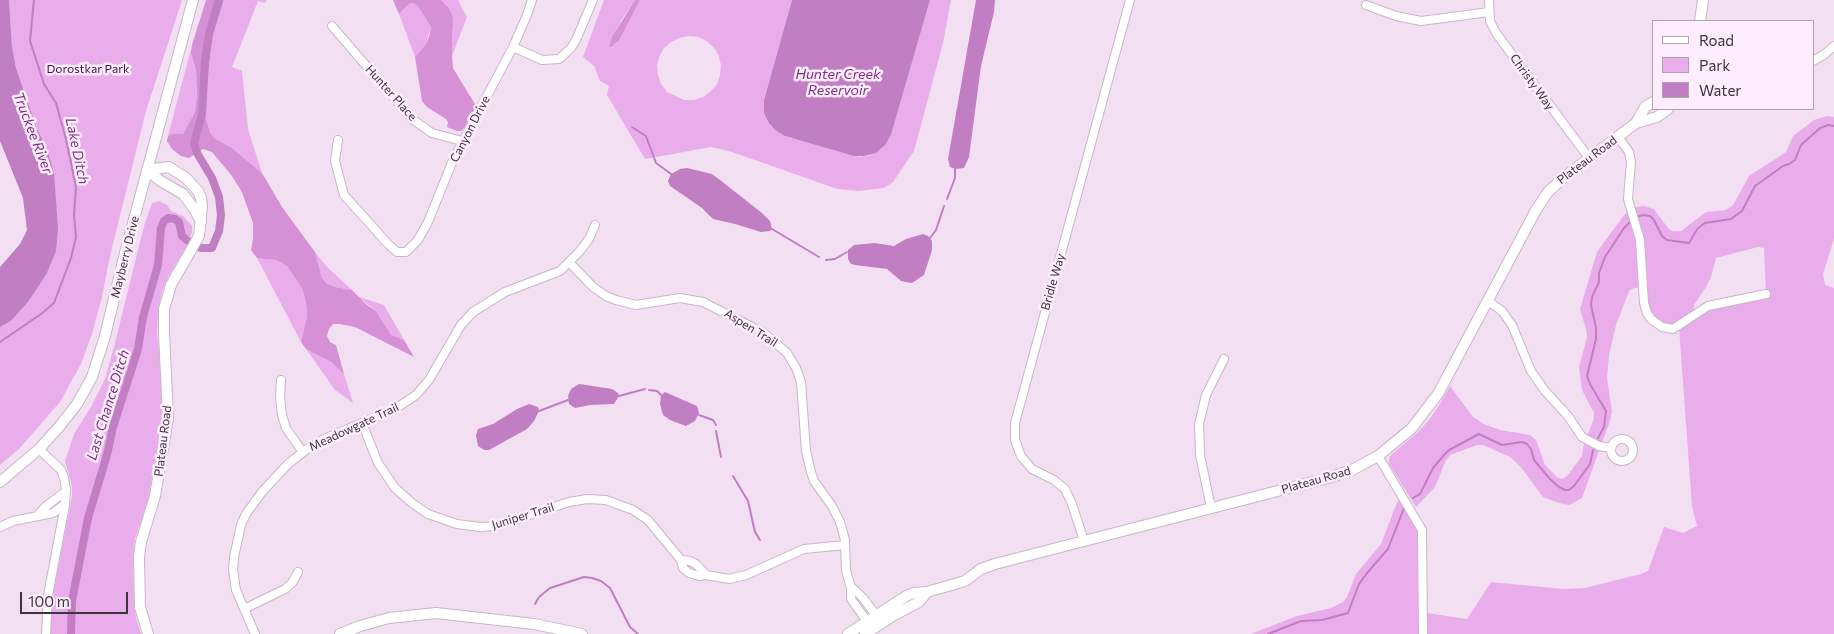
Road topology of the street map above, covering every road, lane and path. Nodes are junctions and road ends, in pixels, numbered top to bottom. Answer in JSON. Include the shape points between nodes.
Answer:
{"nodes":[{"id":1,"x":193,"y":0,"type":"edge"},
{"id":2,"x":532,"y":0,"type":"edge"},
{"id":3,"x":593,"y":0,"type":"edge"},
{"id":4,"x":1130,"y":0,"type":"edge"},
{"id":5,"x":1489,"y":0,"type":"edge"},
{"id":6,"x":1703,"y":0,"type":"edge"},
{"id":7,"x":1366,"y":6,"type":"dead end"},
{"id":8,"x":1489,"y":12,"type":"junction"},
{"id":9,"x":1700,"y":20,"type":"edge"},
{"id":10,"x":332,"y":26,"type":"dead end"},
{"id":11,"x":1834,"y":46,"type":"edge"},
{"id":12,"x":513,"y":47,"type":"junction"},
{"id":13,"x":1814,"y":61,"type":"edge"},
{"id":14,"x":1652,"y":103,"type":"edge"},
{"id":15,"x":1667,"y":110,"type":"edge"},
{"id":16,"x":1636,"y":123,"type":"junction"},
{"id":17,"x":1618,"y":137,"type":"junction"},
{"id":18,"x":338,"y":140,"type":"dead end"},
{"id":19,"x":462,"y":141,"type":"junction"},
{"id":20,"x":1589,"y":158,"type":"junction"},
{"id":21,"x":146,"y":170,"type":"junction"},
{"id":22,"x":201,"y":223,"type":"junction"},
{"id":23,"x":595,"y":225,"type":"dead end"},
{"id":24,"x":570,"y":263,"type":"junction"},
{"id":25,"x":1766,"y":294,"type":"dead end"},
{"id":26,"x":1488,"y":301,"type":"junction"},
{"id":27,"x":1224,"y":359,"type":"dead end"},
{"id":28,"x":281,"y":380,"type":"dead end"},
{"id":29,"x":362,"y":423,"type":"junction"},
{"id":30,"x":1611,"y":448,"type":"dead end"},
{"id":31,"x":39,"y":449,"type":"junction"},
{"id":32,"x":302,"y":452,"type":"junction"},
{"id":33,"x":1378,"y":456,"type":"junction"},
{"id":34,"x":0,"y":482,"type":"edge"},
{"id":35,"x":66,"y":491,"type":"junction"},
{"id":36,"x":65,"y":504,"type":"junction"},
{"id":37,"x":1211,"y":508,"type":"junction"},
{"id":38,"x":38,"y":515,"type":"junction"},
{"id":39,"x":0,"y":527,"type":"edge"},
{"id":40,"x":1084,"y":541,"type":"junction"},
{"id":41,"x":845,"y":545,"type":"junction"},
{"id":42,"x":298,"y":572,"type":"dead end"},
{"id":43,"x":851,"y":588,"type":"junction"},
{"id":44,"x":927,"y":592,"type":"junction"},
{"id":45,"x":244,"y":609,"type":"junction"},
{"id":46,"x":876,"y":615,"type":"junction"},
{"id":47,"x":866,"y":622,"type":"junction"},
{"id":48,"x":876,"y":626,"type":"junction"},
{"id":49,"x":549,"y":630,"type":"edge"},
{"id":50,"x":46,"y":634,"type":"edge"},
{"id":51,"x":148,"y":634,"type":"edge"},
{"id":52,"x":255,"y":634,"type":"edge"},
{"id":53,"x":340,"y":634,"type":"edge"},
{"id":54,"x":582,"y":634,"type":"edge"},
{"id":55,"x":848,"y":634,"type":"edge"},
{"id":56,"x":865,"y":634,"type":"edge"},
{"id":57,"x":1423,"y":634,"type":"edge"}],
"edges":[{"from":1,"to":21,"type":"street","name":"Mayberry Drive"},
{"from":2,"to":12,"type":"street","name":"Canyon Drive"},
{"from":3,"to":12,"type":"street","via":[[576,40],[558,59],[542,60]]},
{"from":4,"to":40,"type":"street","name":"Bridle Way","via":[[1015,423],[1015,440],[1021,456],[1032,469],[1065,489]]},
{"from":5,"to":8,"type":"street","name":"Christy Way"},
{"from":6,"to":9,"type":"street"},
{"from":7,"to":8,"type":"street","via":[[1421,21]]},
{"from":8,"to":20,"type":"street","name":"Christy Way","via":[[1496,33]]},
{"from":10,"to":19,"type":"street","name":"Hunter Place","via":[[412,119],[432,133]]},
{"from":11,"to":13,"type":"street"},
{"from":12,"to":19,"type":"street","name":"Canyon Drive"},
{"from":14,"to":16,"type":"street","name":"Plateau Road"},
{"from":15,"to":16,"type":"street","name":"Plateau Road","via":[[1657,117]]},
{"from":16,"to":17,"type":"street","name":"Plateau Road"},
{"from":17,"to":20,"type":"street","name":"Plateau Road"},
{"from":17,"to":25,"type":"street","via":[[1632,162],[1628,199],[1640,240],[1644,303],[1651,320],[1662,328],[1673,329],[1708,306]]},
{"from":18,"to":19,"type":"street","name":"Canyon Drive","via":[[335,161],[344,196],[388,244],[403,253],[409,251],[425,228]]},
{"from":20,"to":26,"type":"street","name":"Plateau Road","via":[[1548,192]]},
{"from":21,"to":22,"type":"street","via":[[183,194]]},
{"from":21,"to":22,"type":"street","name":"Plateau Road","via":[[169,167],[186,178],[202,198]]},
{"from":21,"to":31,"type":"street","name":"Mayberry Drive","via":[[97,362],[76,404]]},
{"from":22,"to":51,"type":"street","name":"Plateau Road","via":[[197,242],[171,285],[164,309],[169,409],[155,496],[138,557],[140,607]]},
{"from":23,"to":24,"type":"street","name":"Meadowgate Trail","via":[[589,239]]},
{"from":24,"to":29,"type":"street","name":"Meadowgate Trail","via":[[553,275],[504,292],[479,306],[461,325],[434,374],[416,395],[395,409]]},
{"from":24,"to":41,"type":"street","name":"Aspen Trail","via":[[593,287],[616,300],[636,305],[680,298],[703,302],[764,333],[780,346],[792,359],[800,377],[806,451],[811,472],[844,531]]},
{"from":26,"to":30,"type":"street","via":[[1507,318],[1531,371],[1582,437],[1590,443]]},
{"from":26,"to":33,"type":"street","name":"Plateau Road","via":[[1430,406],[1411,429]]},
{"from":27,"to":37,"type":"street","via":[[1206,395],[1199,424],[1200,455]]},
{"from":28,"to":32,"type":"street","via":[[282,415],[286,428]]},
{"from":29,"to":32,"type":"street","name":"Meadowgate Trail"},
{"from":29,"to":41,"type":"street","name":"Juniper Trail","via":[[389,481],[412,503],[438,518],[468,526],[496,526],[569,502],[606,500],[633,510],[648,520],[681,560],[696,564],[706,575],[729,579],[746,576],[804,549]]},
{"from":31,"to":34,"type":"street","name":"Mayberry Drive"},
{"from":31,"to":35,"type":"street","via":[[61,470]]},
{"from":32,"to":45,"type":"street","name":"Meadowgate Trail","via":[[262,492],[241,525],[235,547],[234,570],[236,590]]},
{"from":33,"to":37,"type":"street","name":"Plateau Road","via":[[1340,475]]},
{"from":33,"to":57,"type":"street","via":[[1422,530]]},
{"from":35,"to":36,"type":"street"},
{"from":35,"to":38,"type":"street"},
{"from":36,"to":38,"type":"street","via":[[53,513]]},
{"from":36,"to":50,"type":"street","via":[[49,583]]},
{"from":37,"to":40,"type":"street","name":"Plateau Road"},
{"from":38,"to":39,"type":"street"},
{"from":40,"to":44,"type":"street","name":"Plateau Road","via":[[995,564],[981,569],[965,581]]},
{"from":41,"to":43,"type":"street","name":"Aspen Trail"},
{"from":42,"to":45,"type":"street","via":[[285,589]]},
{"from":43,"to":46,"type":"street"},
{"from":43,"to":47,"type":"street","name":"Aspen Trail","via":[[851,599]]},
{"from":44,"to":46,"type":"street","name":"Plateau Road","via":[[914,593]]},
{"from":44,"to":48,"type":"street","name":"Plateau Road","via":[[919,602]]},
{"from":45,"to":52,"type":"street","name":"Meadowgate Trail"},
{"from":46,"to":47,"type":"street","name":"Plateau Road"},
{"from":46,"to":48,"type":"street"},
{"from":47,"to":48,"type":"street"},
{"from":47,"to":55,"type":"street","name":"Plateau Road"},
{"from":48,"to":56,"type":"street","name":"Plateau Road"},
{"from":49,"to":53,"type":"street","via":[[459,615],[430,614],[389,618]]},
{"from":49,"to":54,"type":"street"}]}
